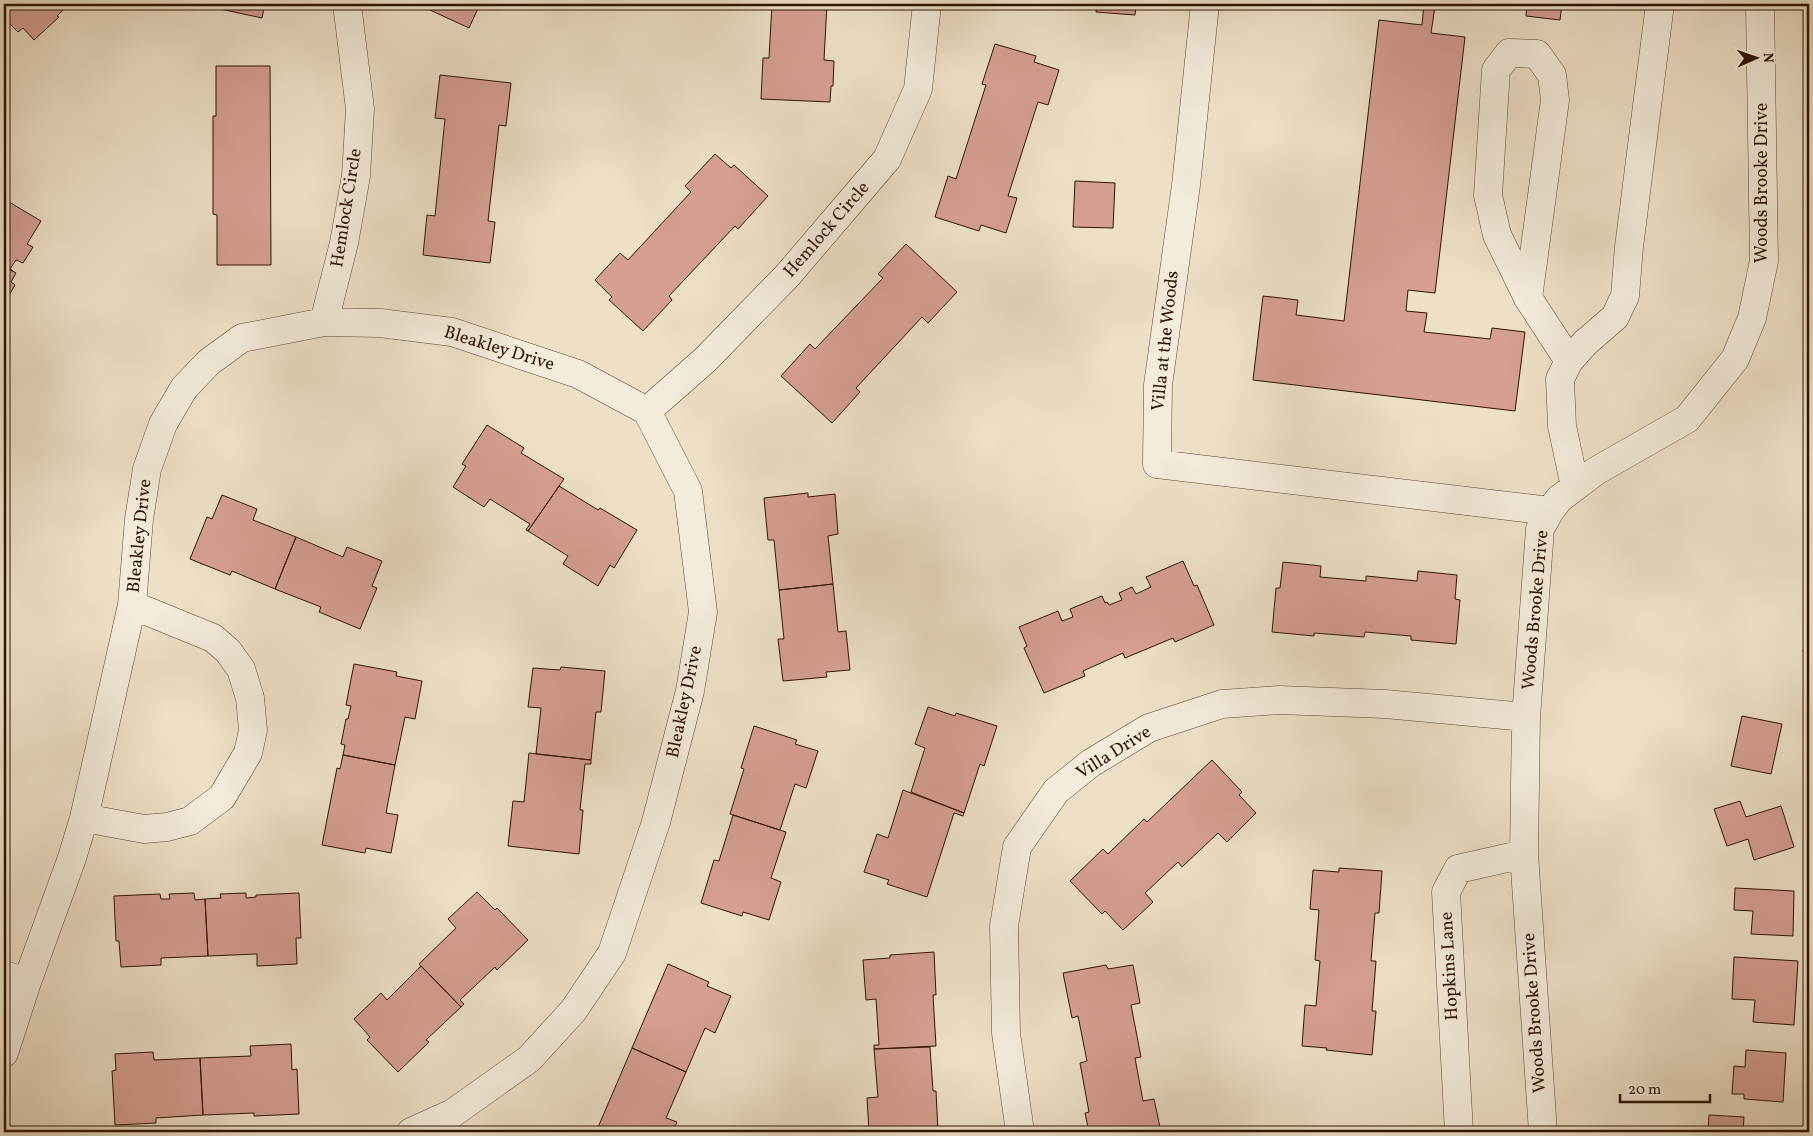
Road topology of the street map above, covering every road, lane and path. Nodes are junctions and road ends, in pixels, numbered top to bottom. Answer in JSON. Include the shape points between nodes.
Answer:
{"nodes":[{"id":1,"x":347,"y":4,"type":"edge"},
{"id":2,"x":927,"y":4,"type":"edge"},
{"id":3,"x":1205,"y":4,"type":"edge"},
{"id":4,"x":1660,"y":4,"type":"edge"},
{"id":5,"x":1760,"y":4,"type":"edge"},
{"id":6,"x":1528,"y":298,"type":"junction"},
{"id":7,"x":324,"y":322,"type":"junction"},
{"id":8,"x":1569,"y":361,"type":"junction"},
{"id":9,"x":647,"y":411,"type":"junction"},
{"id":10,"x":1574,"y":487,"type":"junction"},
{"id":11,"x":1550,"y":511,"type":"junction"},
{"id":12,"x":132,"y":605,"type":"junction"},
{"id":13,"x":1526,"y":717,"type":"junction"},
{"id":14,"x":84,"y":818,"type":"junction"},
{"id":15,"x":1524,"y":854,"type":"junction"},
{"id":16,"x":15,"y":979,"type":"edge"},
{"id":17,"x":4,"y":1053,"type":"edge"},
{"id":18,"x":411,"y":1132,"type":"edge"},
{"id":19,"x":1020,"y":1132,"type":"edge"},
{"id":20,"x":1459,"y":1132,"type":"edge"},
{"id":21,"x":1543,"y":1132,"type":"edge"}],
"edges":[{"from":1,"to":7,"type":"street","name":"Hemlock Circle","via":[[360,109],[356,176],[344,243]]},
{"from":2,"to":9,"type":"street","name":"Hemlock Circle","via":[[918,89],[887,159],[787,276],[705,360]]},
{"from":3,"to":11,"type":"street","name":"Villa at the Woods","via":[[1186,185],[1158,385],[1157,464]]},
{"from":4,"to":8,"type":"street","via":[[1625,296],[1615,317]]},
{"from":5,"to":10,"type":"street","name":"Woods Brooke Drive","via":[[1764,261],[1752,318],[1735,359],[1687,419]]},
{"from":6,"to":6,"type":"street","via":[[1555,100],[1552,75],[1537,54],[1509,53],[1496,70],[1488,195],[1497,235]]},
{"from":6,"to":8,"type":"street"},
{"from":7,"to":9,"type":"street","name":"Bleakley Drive","via":[[380,323],[452,332],[578,374]]},
{"from":7,"to":12,"type":"street","name":"Bleakley Drive","via":[[242,338],[209,362],[184,388],[163,424],[147,470],[139,519]]},
{"from":8,"to":10,"type":"street","via":[[1560,379],[1559,400]]},
{"from":9,"to":18,"type":"street","name":"Bleakley Drive","via":[[688,491],[703,612],[690,691],[656,822],[612,953],[573,1011],[529,1059],[454,1113]]},
{"from":10,"to":11,"type":"street","name":"Woods Brooke Drive"},
{"from":11,"to":13,"type":"street","name":"Woods Brooke Drive","via":[[1540,529]]},
{"from":12,"to":14,"type":"street","name":"Bleakley Drive"},
{"from":12,"to":14,"type":"street","via":[[213,638],[228,651],[241,669],[250,698],[253,730],[248,753],[222,797],[190,821],[144,829]]},
{"from":13,"to":15,"type":"street","name":"Woods Brooke Drive"},
{"from":13,"to":19,"type":"street","name":"Villa Drive","via":[[1385,704],[1279,700],[1222,704],[1149,728],[1091,763],[1056,791],[1017,847],[1004,926],[1006,1033]]},
{"from":14,"to":16,"type":"street","name":"Bleakley Drive","via":[[72,858]]},
{"from":15,"to":20,"type":"street","name":"Hopkins Lane","via":[[1458,869],[1446,892]]},
{"from":15,"to":21,"type":"street","name":"Woods Brooke Drive"},
{"from":16,"to":17,"type":"street","name":"Bleakley Drive"}]}
